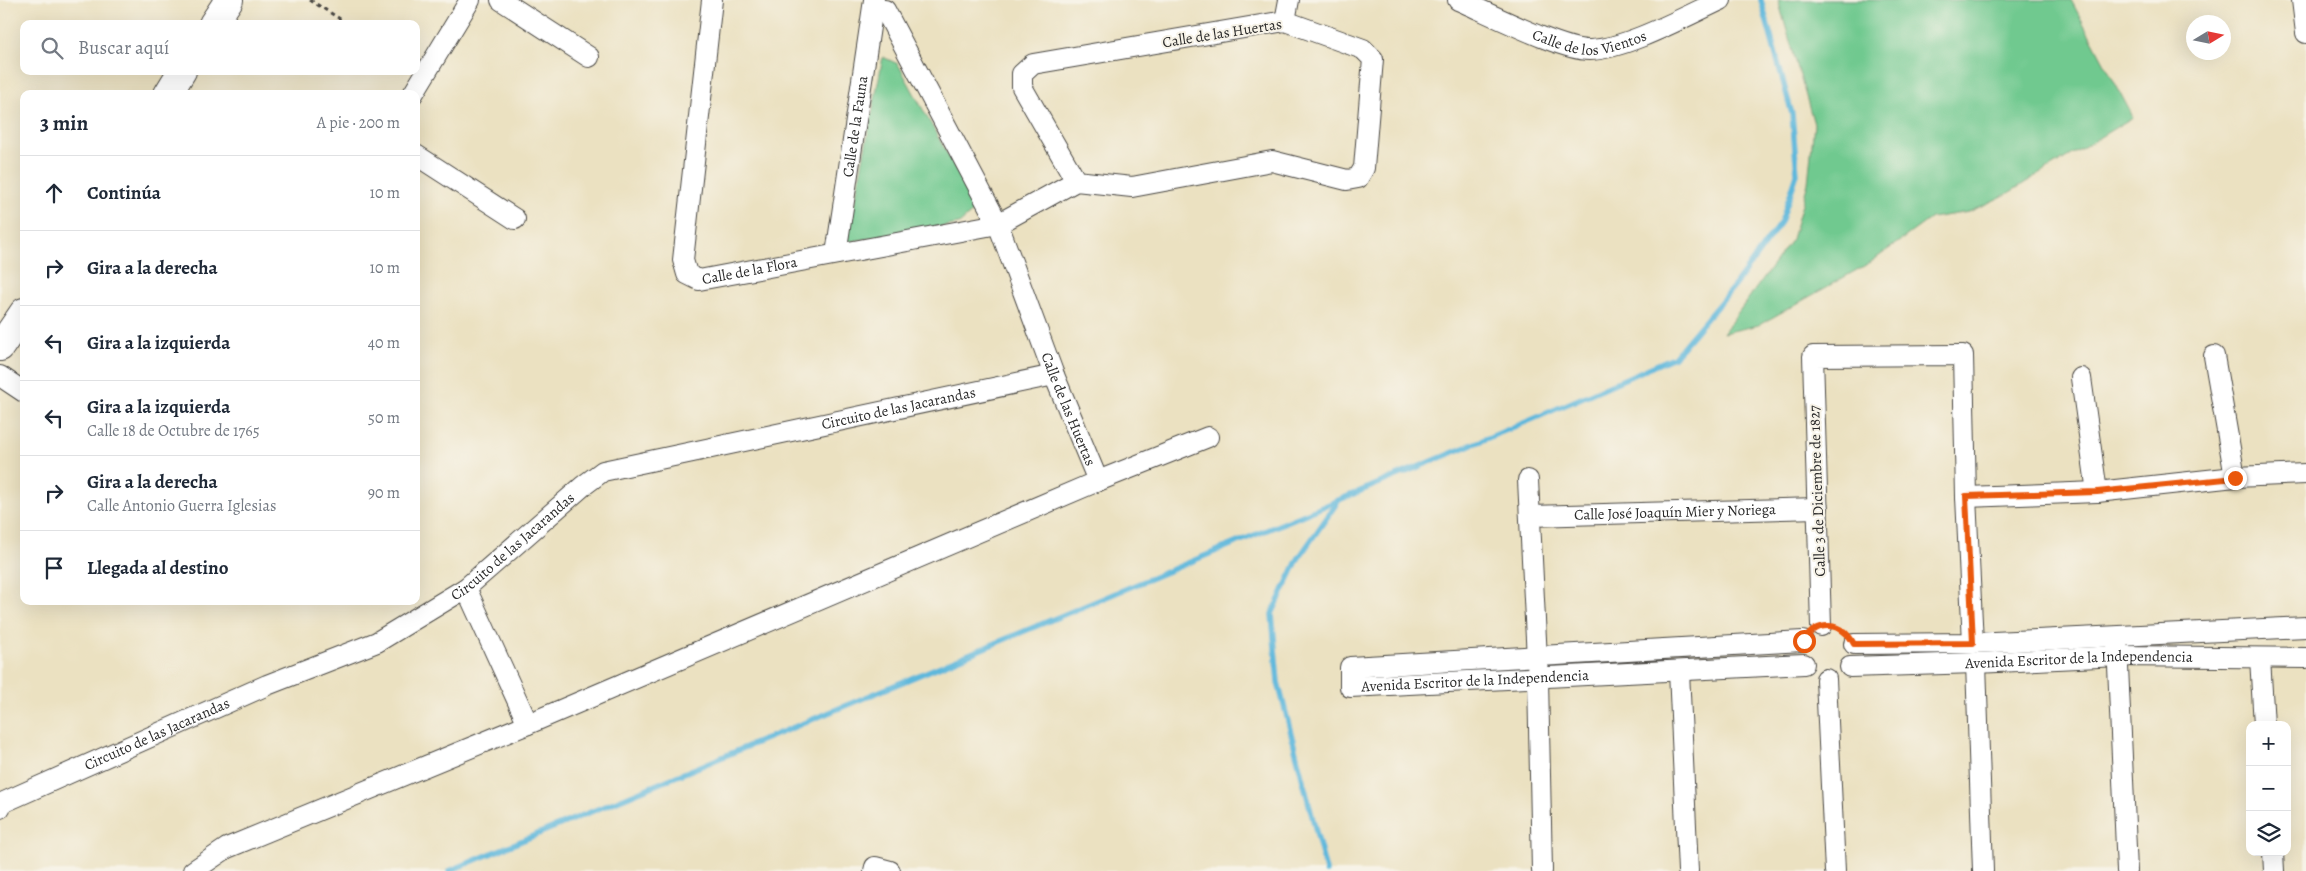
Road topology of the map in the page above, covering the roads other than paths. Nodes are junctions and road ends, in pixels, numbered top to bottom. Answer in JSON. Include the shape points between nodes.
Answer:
{"nodes":[{"id":1,"x":229,"y":0,"type":"edge"},
{"id":2,"x":470,"y":0,"type":"edge"},
{"id":3,"x":501,"y":0,"type":"edge"},
{"id":4,"x":712,"y":0,"type":"edge"},
{"id":5,"x":1288,"y":0,"type":"edge"},
{"id":6,"x":1458,"y":0,"type":"edge"},
{"id":7,"x":2302,"y":0,"type":"edge"},
{"id":8,"x":1711,"y":2,"type":"edge"},
{"id":9,"x":880,"y":4,"type":"edge"},
{"id":10,"x":216,"y":20,"type":"edge"},
{"id":11,"x":1285,"y":21,"type":"junction"},
{"id":12,"x":2306,"y":33,"type":"edge"},
{"id":13,"x":589,"y":57,"type":"dead end"},
{"id":14,"x":180,"y":75,"type":"edge"},
{"id":15,"x":170,"y":90,"type":"edge"},
{"id":16,"x":415,"y":90,"type":"edge"},
{"id":17,"x":420,"y":158,"type":"edge"},
{"id":18,"x":1076,"y":182,"type":"junction"},
{"id":19,"x":515,"y":219,"type":"dead end"},
{"id":20,"x":998,"y":224,"type":"junction"},
{"id":21,"x":836,"y":254,"type":"junction"},
{"id":22,"x":20,"y":318,"type":"edge"},
{"id":23,"x":0,"y":347,"type":"edge"},
{"id":24,"x":2214,"y":356,"type":"dead end"},
{"id":25,"x":1054,"y":375,"type":"junction"},
{"id":26,"x":0,"y":376,"type":"edge"},
{"id":27,"x":2081,"y":378,"type":"dead end"},
{"id":28,"x":20,"y":389,"type":"edge"},
{"id":29,"x":1208,"y":437,"type":"dead end"},
{"id":30,"x":2306,"y":474,"type":"edge"},
{"id":31,"x":2235,"y":478,"type":"junction"},
{"id":32,"x":1528,"y":480,"type":"dead end"},
{"id":33,"x":1098,"y":481,"type":"junction"},
{"id":34,"x":2097,"y":492,"type":"junction"},
{"id":35,"x":1966,"y":496,"type":"junction"},
{"id":36,"x":1818,"y":508,"type":"junction"},
{"id":37,"x":1531,"y":516,"type":"junction"},
{"id":38,"x":466,"y":588,"type":"junction"},
{"id":39,"x":2306,"y":627,"type":"edge"},
{"id":40,"x":1839,"y":632,"type":"junction"},
{"id":41,"x":2117,"y":636,"type":"junction"},
{"id":42,"x":1804,"y":641,"type":"junction"},
{"id":43,"x":1973,"y":643,"type":"junction"},
{"id":44,"x":1537,"y":656,"type":"junction"},
{"id":45,"x":2119,"y":656,"type":"junction"},
{"id":46,"x":2260,"y":658,"type":"junction"},
{"id":47,"x":2306,"y":658,"type":"edge"},
{"id":48,"x":1976,"y":663,"type":"junction"},
{"id":49,"x":1804,"y":664,"type":"junction"},
{"id":50,"x":1850,"y":667,"type":"junction"},
{"id":51,"x":1679,"y":671,"type":"junction"},
{"id":52,"x":1538,"y":679,"type":"junction"},
{"id":53,"x":1826,"y":679,"type":"junction"},
{"id":54,"x":2264,"y":721,"type":"edge"},
{"id":55,"x":528,"y":724,"type":"junction"},
{"id":56,"x":0,"y":808,"type":"edge"},
{"id":57,"x":2272,"y":856,"type":"edge"},
{"id":58,"x":193,"y":871,"type":"edge"},
{"id":59,"x":1542,"y":871,"type":"edge"},
{"id":60,"x":1688,"y":871,"type":"edge"},
{"id":61,"x":1835,"y":871,"type":"edge"},
{"id":62,"x":1983,"y":871,"type":"edge"},
{"id":63,"x":2126,"y":871,"type":"edge"},
{"id":64,"x":2274,"y":871,"type":"edge"}],
"edges":[{"from":1,"to":10,"type":"street"},
{"from":2,"to":16,"type":"street"},
{"from":3,"to":13,"type":"street"},
{"from":4,"to":21,"type":"street","name":"Calle de la Flora","via":[[683,260],[686,274],[699,280]]},
{"from":5,"to":11,"type":"street"},
{"from":6,"to":8,"type":"street","name":"Calle de los Vientos","via":[[1560,44],[1589,50],[1621,44]]},
{"from":7,"to":12,"type":"street"},
{"from":9,"to":20,"type":"street","name":"Calle de las Huertas"},
{"from":9,"to":21,"type":"street","name":"Calle de la Fauna"},
{"from":11,"to":18,"type":"street","name":"Calle de las Huertas","via":[[1034,64],[1022,74],[1022,87]]},
{"from":11,"to":18,"type":"street","name":"Calle de las Huertas","via":[[1363,49],[1373,59],[1364,168],[1358,178],[1346,180],[1272,161],[1132,187]]},
{"from":14,"to":15,"type":"street"},
{"from":17,"to":19,"type":"street"},
{"from":18,"to":20,"type":"street"},
{"from":20,"to":21,"type":"street","name":"Calle de la Flora"},
{"from":20,"to":25,"type":"street","name":"Calle de las Huertas"},
{"from":22,"to":23,"type":"street"},
{"from":24,"to":31,"type":"street"},
{"from":25,"to":33,"type":"street","name":"Calle de las Huertas"},
{"from":25,"to":38,"type":"street","name":"Circuito de las Jacarandas","via":[[604,471]]},
{"from":26,"to":28,"type":"street"},
{"from":27,"to":34,"type":"street"},
{"from":29,"to":33,"type":"street"},
{"from":30,"to":31,"type":"street"},
{"from":31,"to":34,"type":"street"},
{"from":32,"to":37,"type":"street"},
{"from":33,"to":55,"type":"street"},
{"from":34,"to":35,"type":"street"},
{"from":35,"to":36,"type":"street","name":"Calle 3 de Diciembre de 1827","via":[[1963,355],[1814,356]]},
{"from":35,"to":43,"type":"street"},
{"from":36,"to":37,"type":"street","name":"Calle José Joaquín Mier y Noriega"},
{"from":36,"to":40,"type":"street","name":"Calle 3 de Diciembre de 1827"},
{"from":37,"to":44,"type":"street"},
{"from":38,"to":55,"type":"street"},
{"from":38,"to":56,"type":"street","name":"Circuito de las Jacarandas","via":[[377,642],[267,685],[2,803]]},
{"from":39,"to":41,"type":"street","name":"Avenida Escritor de la Independencia"},
{"from":40,"to":42,"type":"street","via":[[1808,634]]},
{"from":40,"to":43,"type":"street","name":"Avenida Escritor de la Independencia"},
{"from":40,"to":50,"type":"street","via":[[1854,660]]},
{"from":41,"to":43,"type":"street","name":"Avenida Escritor de la Independencia"},
{"from":41,"to":45,"type":"street"},
{"from":42,"to":44,"type":"street","name":"Avenida Escritor de la Independencia"},
{"from":42,"to":49,"type":"street","via":[[1801,653]]},
{"from":44,"to":52,"type":"street"},
{"from":44,"to":52,"type":"street","name":"Avenida Escritor de la Independencia","via":[[1350,668],[1350,688]]},
{"from":45,"to":46,"type":"street","name":"Avenida Escritor de la Independencia"},
{"from":45,"to":48,"type":"street","name":"Avenida Escritor de la Independencia"},
{"from":45,"to":63,"type":"street"},
{"from":46,"to":47,"type":"street","name":"Avenida Escritor de la Independencia"},
{"from":46,"to":54,"type":"street"},
{"from":48,"to":50,"type":"street","name":"Avenida Escritor de la Independencia"},
{"from":48,"to":62,"type":"street"},
{"from":49,"to":51,"type":"street","name":"Avenida Escritor de la Independencia"},
{"from":49,"to":53,"type":"street","via":[[1817,677]]},
{"from":50,"to":53,"type":"street","via":[[1844,674]]},
{"from":51,"to":52,"type":"street","name":"Avenida Escritor de la Independencia"},
{"from":51,"to":60,"type":"street"},
{"from":52,"to":59,"type":"street"},
{"from":53,"to":61,"type":"street"},
{"from":55,"to":58,"type":"street","via":[[226,848]]},
{"from":57,"to":64,"type":"street"}]}
